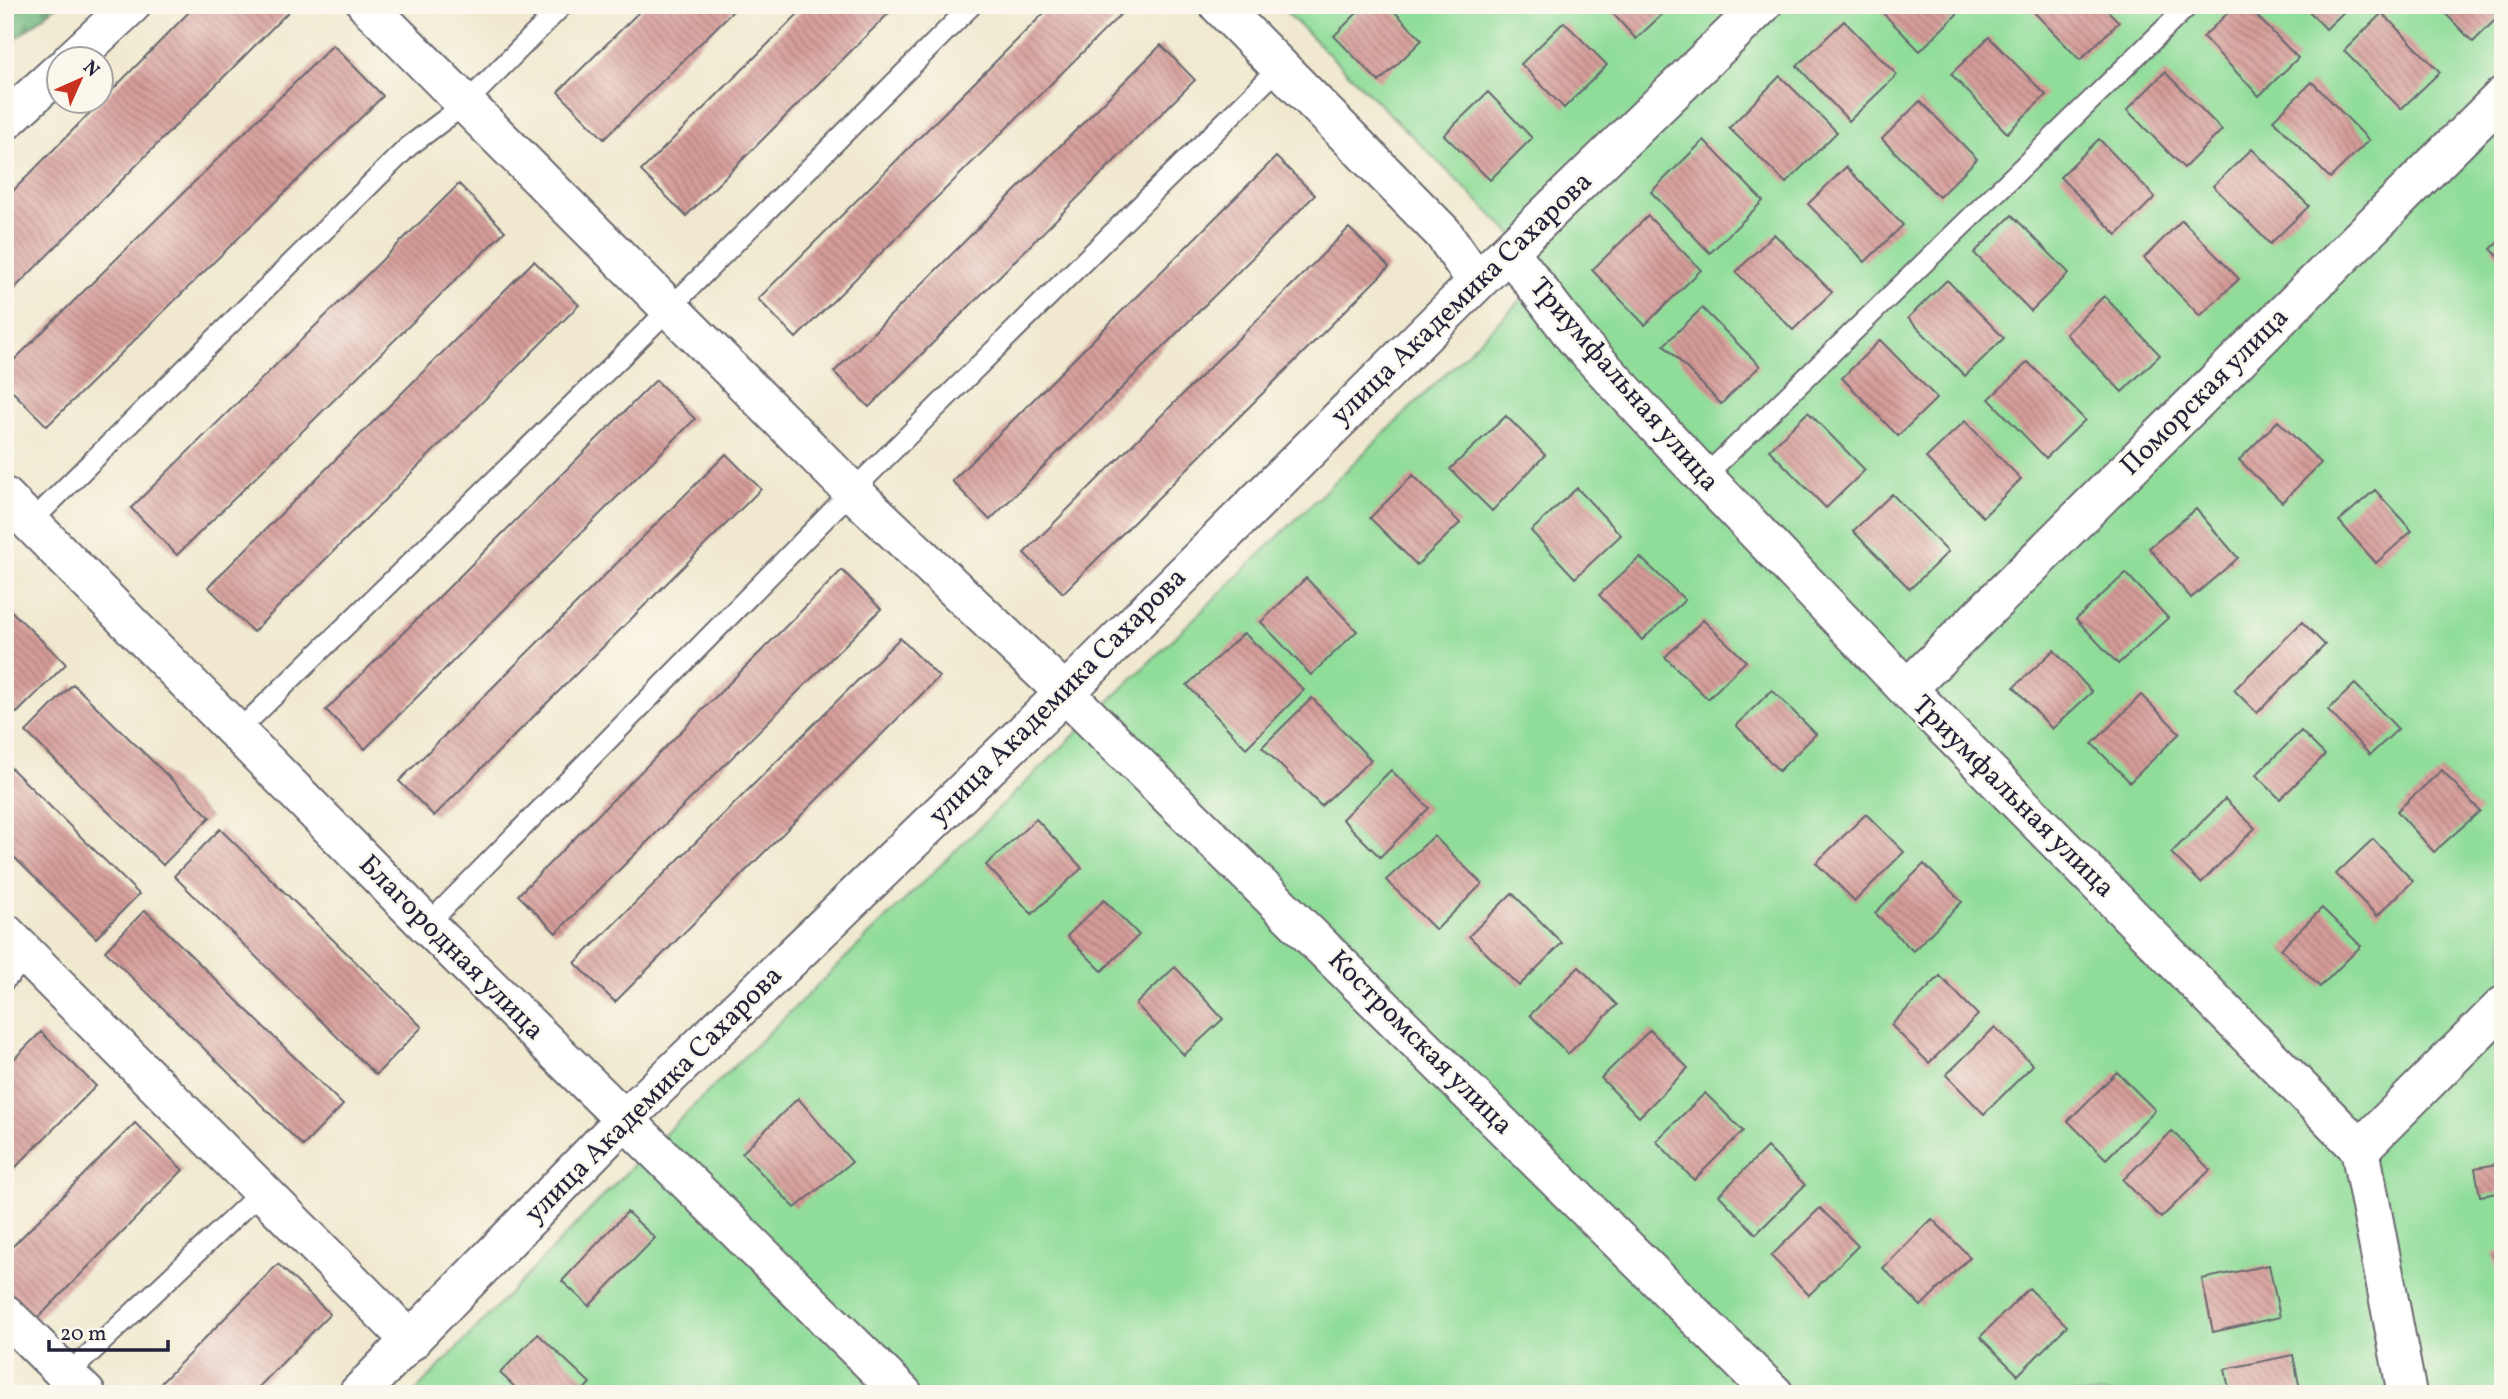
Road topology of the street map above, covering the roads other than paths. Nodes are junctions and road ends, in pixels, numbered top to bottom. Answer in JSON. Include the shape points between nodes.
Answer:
{"nodes":[{"id":1,"x":131,"y":5,"type":"edge"},
{"id":2,"x":367,"y":5,"type":"edge"},
{"id":3,"x":563,"y":5,"type":"edge"},
{"id":4,"x":972,"y":5,"type":"edge"},
{"id":5,"x":1219,"y":5,"type":"edge"},
{"id":6,"x":1762,"y":5,"type":"edge"},
{"id":7,"x":2189,"y":5,"type":"edge"},
{"id":8,"x":87,"y":46,"type":"edge"},
{"id":9,"x":1279,"y":68,"type":"junction"},
{"id":10,"x":46,"y":84,"type":"edge"},
{"id":11,"x":2503,"y":96,"type":"edge"},
{"id":12,"x":464,"y":105,"type":"junction"},
{"id":13,"x":5,"y":121,"type":"edge"},
{"id":14,"x":1509,"y":251,"type":"junction"},
{"id":15,"x":1477,"y":282,"type":"junction"},
{"id":16,"x":670,"y":307,"type":"junction"},
{"id":17,"x":1704,"y":477,"type":"junction"},
{"id":18,"x":852,"y":491,"type":"junction"},
{"id":19,"x":18,"y":510,"type":"edge"},
{"id":20,"x":1907,"y":689,"type":"junction"},
{"id":21,"x":1065,"y":693,"type":"junction"},
{"id":22,"x":236,"y":733,"type":"junction"},
{"id":23,"x":427,"y":925,"type":"junction"},
{"id":24,"x":13,"y":956,"type":"edge"},
{"id":25,"x":2503,"y":1006,"type":"edge"},
{"id":26,"x":625,"y":1119,"type":"junction"},
{"id":27,"x":2360,"y":1149,"type":"junction"},
{"id":28,"x":260,"y":1192,"type":"junction"},
{"id":29,"x":5,"y":1314,"type":"edge"},
{"id":30,"x":411,"y":1341,"type":"junction"},
{"id":31,"x":76,"y":1384,"type":"edge"},
{"id":32,"x":358,"y":1394,"type":"edge"},
{"id":33,"x":903,"y":1394,"type":"edge"},
{"id":34,"x":1774,"y":1394,"type":"edge"},
{"id":35,"x":2407,"y":1394,"type":"edge"}],
"edges":[{"from":1,"to":8,"type":"street"},
{"from":2,"to":12,"type":"street","name":"Костромская улица"},
{"from":3,"to":12,"type":"lane"},
{"from":4,"to":16,"type":"lane"},
{"from":5,"to":9,"type":"street"},
{"from":6,"to":14,"type":"street","name":"улица Академика Сахарова"},
{"from":7,"to":17,"type":"lane"},
{"from":9,"to":15,"type":"street","via":[[1443,233]]},
{"from":9,"to":18,"type":"lane"},
{"from":10,"to":13,"type":"street"},
{"from":11,"to":20,"type":"street","name":"Поморская улица"},
{"from":12,"to":16,"type":"street","name":"Костромская улица"},
{"from":12,"to":19,"type":"lane","via":[[408,147]]},
{"from":14,"to":15,"type":"street","name":"улица Академика Сахарова"},
{"from":14,"to":17,"type":"street","name":"Триумфальная улица","via":[[1576,339]]},
{"from":15,"to":21,"type":"street","name":"улица Академика Сахарова"},
{"from":16,"to":18,"type":"street","name":"Костромская улица"},
{"from":16,"to":22,"type":"lane"},
{"from":17,"to":20,"type":"street","name":"Триумфальная улица"},
{"from":18,"to":21,"type":"street","name":"Костромская улица"},
{"from":18,"to":23,"type":"lane"},
{"from":19,"to":22,"type":"street","name":"Благородная улица"},
{"from":20,"to":27,"type":"street","name":"Триумфальная улица"},
{"from":21,"to":26,"type":"street","name":"улица Академика Сахарова"},
{"from":21,"to":34,"type":"street","name":"Костромская улица"},
{"from":22,"to":23,"type":"street","name":"Благородная улица"},
{"from":23,"to":26,"type":"street","name":"Благородная улица"},
{"from":24,"to":28,"type":"street"},
{"from":25,"to":27,"type":"street"},
{"from":26,"to":30,"type":"street","name":"улица Академика Сахарова"},
{"from":26,"to":33,"type":"street","name":"Благородная улица"},
{"from":27,"to":35,"type":"street"},
{"from":28,"to":30,"type":"street"},
{"from":28,"to":31,"type":"lane"},
{"from":29,"to":31,"type":"street"},
{"from":30,"to":32,"type":"street","name":"улица Академика Сахарова"}]}
